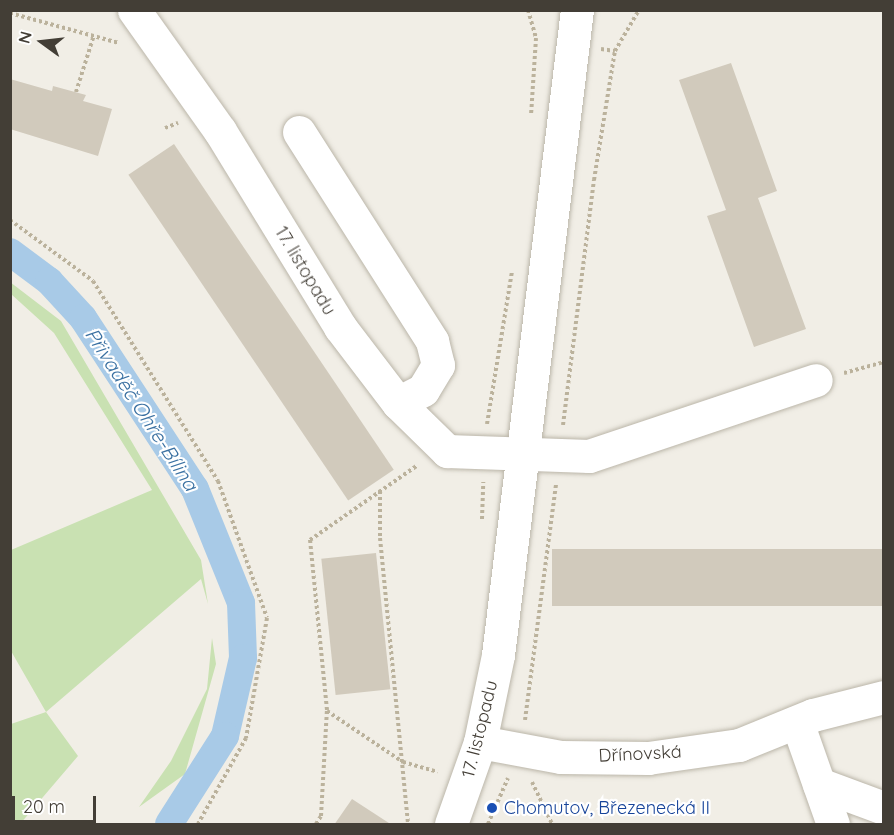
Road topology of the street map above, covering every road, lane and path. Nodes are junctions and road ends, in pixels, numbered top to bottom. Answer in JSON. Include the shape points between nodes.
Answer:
{"nodes":[{"id":1,"x":528,"y":10,"type":"edge"},
{"id":2,"x":577,"y":10,"type":"edge"},
{"id":3,"x":132,"y":11,"type":"edge"},
{"id":4,"x":10,"y":13,"type":"edge"},
{"id":5,"x":94,"y":35,"type":"junction"},
{"id":6,"x":127,"y":47,"type":"dead end"},
{"id":7,"x":76,"y":92,"type":"dead end"},
{"id":8,"x":176,"y":113,"type":"dead end"},
{"id":9,"x":531,"y":120,"type":"dead end"},
{"id":10,"x":181,"y":122,"type":"dead end"},
{"id":11,"x":299,"y":132,"type":"dead end"},
{"id":12,"x":10,"y":219,"type":"edge"},
{"id":13,"x":513,"y":258,"type":"dead end"},
{"id":14,"x":884,"y":362,"type":"edge"},
{"id":15,"x":816,"y":380,"type":"joint"},
{"id":16,"x":398,"y":403,"type":"junction"},
{"id":17,"x":447,"y":451,"type":"junction"},
{"id":18,"x":483,"y":453,"type":"junction"},
{"id":19,"x":525,"y":453,"type":"junction"},
{"id":20,"x":380,"y":491,"type":"junction"},
{"id":21,"x":481,"y":531,"type":"dead end"},
{"id":22,"x":884,"y":697,"type":"edge"},
{"id":23,"x":327,"y":710,"type":"junction"},
{"id":24,"x":797,"y":722,"type":"junction"},
{"id":25,"x":480,"y":742,"type":"junction"},
{"id":26,"x":403,"y":762,"type":"junction"},
{"id":27,"x":444,"y":764,"type":"dead end"},
{"id":28,"x":528,"y":773,"type":"dead end"},
{"id":29,"x":442,"y":774,"type":"junction"},
{"id":30,"x":438,"y":784,"type":"dead end"},
{"id":31,"x":819,"y":784,"type":"junction"},
{"id":32,"x":884,"y":808,"type":"edge"},
{"id":33,"x":198,"y":825,"type":"edge"},
{"id":34,"x":316,"y":825,"type":"edge"},
{"id":35,"x":408,"y":825,"type":"edge"},
{"id":36,"x":452,"y":825,"type":"edge"},
{"id":37,"x":552,"y":825,"type":"edge"},
{"id":38,"x":833,"y":825,"type":"edge"}],
"edges":[{"from":1,"to":9,"type":"path","via":[[536,38]]},
{"from":2,"to":19,"type":"street","name":"17. listopadu"},
{"from":3,"to":16,"type":"street","name":"17. listopadu","via":[[220,131],[340,327]]},
{"from":4,"to":5,"type":"path"},
{"from":5,"to":6,"type":"path"},
{"from":5,"to":7,"type":"path"},
{"from":8,"to":10,"type":"path"},
{"from":11,"to":16,"type":"street","via":[[432,341],[438,365],[423,390]]},
{"from":12,"to":33,"type":"path","via":[[93,281],[218,481],[267,618],[246,738]]},
{"from":13,"to":18,"type":"path"},
{"from":14,"to":15,"type":"path"},
{"from":15,"to":19,"type":"street","via":[[589,456]]},
{"from":16,"to":17,"type":"street","name":"17. listopadu"},
{"from":17,"to":18,"type":"street"},
{"from":17,"to":20,"type":"path","via":[[431,457]]},
{"from":18,"to":19,"type":"street"},
{"from":18,"to":21,"type":"path"},
{"from":19,"to":25,"type":"street","name":"17. listopadu","via":[[498,655]]},
{"from":20,"to":23,"type":"path","via":[[310,540]]},
{"from":20,"to":26,"type":"path","via":[[380,538]]},
{"from":22,"to":24,"type":"street","name":"Dřínovská"},
{"from":23,"to":26,"type":"path"},
{"from":23,"to":34,"type":"path","via":[[321,816]]},
{"from":24,"to":25,"type":"street","name":"Dřínovská","via":[[739,744],[648,758],[553,756]]},
{"from":24,"to":31,"type":"street"},
{"from":25,"to":36,"type":"street","name":"17. listopadu"},
{"from":26,"to":29,"type":"path"},
{"from":26,"to":35,"type":"path"},
{"from":27,"to":29,"type":"path"},
{"from":28,"to":37,"type":"path"},
{"from":29,"to":30,"type":"path"},
{"from":31,"to":32,"type":"street"},
{"from":31,"to":38,"type":"street"}]}
